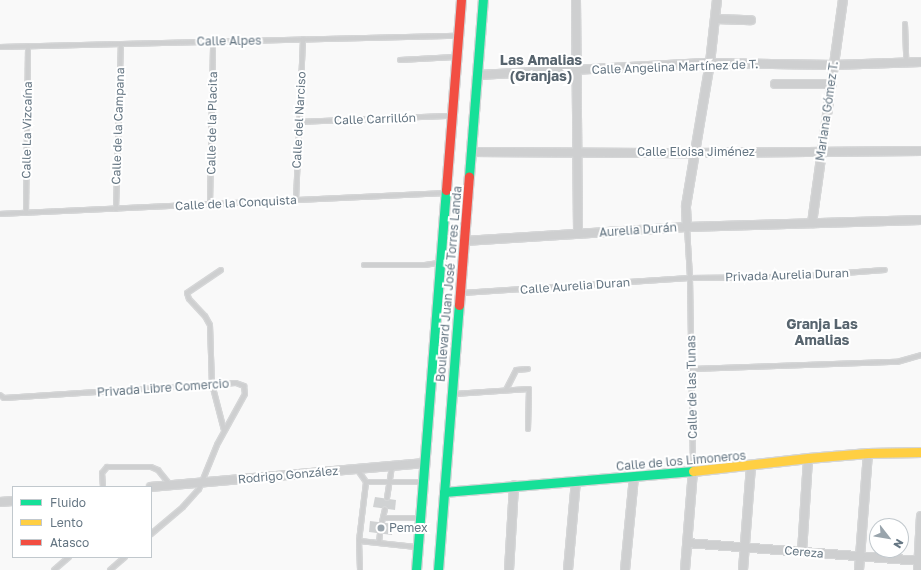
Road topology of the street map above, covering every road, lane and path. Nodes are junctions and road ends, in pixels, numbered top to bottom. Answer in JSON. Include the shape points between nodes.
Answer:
{"nodes":[{"id":1,"x":461,"y":0,"type":"edge"},
{"id":2,"x":484,"y":0,"type":"edge"},
{"id":3,"x":576,"y":0,"type":"edge"},
{"id":4,"x":717,"y":0,"type":"edge"},
{"id":5,"x":843,"y":0,"type":"edge"},
{"id":6,"x":716,"y":19,"type":"junction"},
{"id":7,"x":751,"y":20,"type":"dead end"},
{"id":8,"x":906,"y":24,"type":"dead end"},
{"id":9,"x":458,"y":36,"type":"junction"},
{"id":10,"x":303,"y":39,"type":"junction"},
{"id":11,"x":213,"y":42,"type":"junction"},
{"id":12,"x":121,"y":44,"type":"junction"},
{"id":13,"x":28,"y":46,"type":"junction"},
{"id":14,"x":0,"y":47,"type":"edge"},
{"id":15,"x":456,"y":57,"type":"junction"},
{"id":16,"x":400,"y":60,"type":"dead end"},
{"id":17,"x":921,"y":62,"type":"edge"},
{"id":18,"x":710,"y":63,"type":"junction"},
{"id":19,"x":906,"y":63,"type":"junction"},
{"id":20,"x":834,"y":65,"type":"junction"},
{"id":21,"x":577,"y":70,"type":"junction"},
{"id":22,"x":478,"y":75,"type":"junction"},
{"id":23,"x":775,"y":84,"type":"dead end"},
{"id":24,"x":832,"y":84,"type":"junction"},
{"id":25,"x":451,"y":116,"type":"junction"},
{"id":26,"x":299,"y":122,"type":"junction"},
{"id":27,"x":921,"y":150,"type":"edge"},
{"id":28,"x":821,"y":151,"type":"junction"},
{"id":29,"x":472,"y":152,"type":"junction"},
{"id":30,"x":577,"y":152,"type":"junction"},
{"id":31,"x":694,"y":153,"type":"junction"},
{"id":32,"x":445,"y":192,"type":"junction"},
{"id":33,"x":296,"y":200,"type":"junction"},
{"id":34,"x":210,"y":204,"type":"junction"},
{"id":35,"x":116,"y":209,"type":"junction"},
{"id":36,"x":26,"y":213,"type":"junction"},
{"id":37,"x":0,"y":214,"type":"edge"},
{"id":38,"x":921,"y":220,"type":"edge"},
{"id":39,"x":812,"y":223,"type":"junction"},
{"id":40,"x":687,"y":227,"type":"junction"},
{"id":41,"x":578,"y":234,"type":"junction"},
{"id":42,"x":464,"y":241,"type":"junction"},
{"id":43,"x":440,"y":262,"type":"junction"},
{"id":44,"x":364,"y":265,"type":"dead end"},
{"id":45,"x":221,"y":270,"type":"dead end"},
{"id":46,"x":885,"y":270,"type":"dead end"},
{"id":47,"x":690,"y":278,"type":"junction"},
{"id":48,"x":460,"y":293,"type":"junction"},
{"id":49,"x":921,"y":355,"type":"edge"},
{"id":50,"x":528,"y":369,"type":"dead end"},
{"id":51,"x":692,"y":369,"type":"junction"},
{"id":52,"x":212,"y":384,"type":"junction"},
{"id":53,"x":506,"y":390,"type":"junction"},
{"id":54,"x":452,"y":394,"type":"junction"},
{"id":55,"x":0,"y":395,"type":"edge"},
{"id":56,"x":528,"y":429,"type":"dead end"},
{"id":57,"x":224,"y":430,"type":"junction"},
{"id":58,"x":921,"y":452,"type":"edge"},
{"id":59,"x":868,"y":453,"type":"junction"},
{"id":60,"x":808,"y":458,"type":"junction"},
{"id":61,"x":424,"y":464,"type":"junction"},
{"id":62,"x":392,"y":466,"type":"junction"},
{"id":63,"x":751,"y":466,"type":"junction"},
{"id":64,"x":357,"y":469,"type":"junction"},
{"id":65,"x":693,"y":471,"type":"junction"},
{"id":66,"x":634,"y":477,"type":"junction"},
{"id":67,"x":204,"y":481,"type":"junction"},
{"id":68,"x":366,"y":482,"type":"junction"},
{"id":69,"x":389,"y":482,"type":"junction"},
{"id":70,"x":422,"y":482,"type":"junction"},
{"id":71,"x":576,"y":482,"type":"junction"},
{"id":72,"x":170,"y":485,"type":"junction"},
{"id":73,"x":514,"y":485,"type":"junction"},
{"id":74,"x":103,"y":486,"type":"edge"},
{"id":75,"x":152,"y":487,"type":"edge"},
{"id":76,"x":444,"y":492,"type":"junction"},
{"id":77,"x":387,"y":498,"type":"dead end"},
{"id":78,"x":12,"y":501,"type":"edge"},
{"id":79,"x":0,"y":502,"type":"edge"},
{"id":80,"x":385,"y":509,"type":"dead end"},
{"id":81,"x":921,"y":516,"type":"edge"},
{"id":82,"x":420,"y":518,"type":"junction"},
{"id":83,"x":152,"y":533,"type":"edge"},
{"id":84,"x":380,"y":533,"type":"dead end"},
{"id":85,"x":359,"y":541,"type":"junction"},
{"id":86,"x":687,"y":542,"type":"junction"},
{"id":87,"x":379,"y":543,"type":"junction"},
{"id":88,"x":418,"y":547,"type":"junction"},
{"id":89,"x":746,"y":547,"type":"junction"},
{"id":90,"x":802,"y":552,"type":"junction"},
{"id":91,"x":860,"y":557,"type":"junction"},
{"id":92,"x":68,"y":558,"type":"edge"},
{"id":93,"x":124,"y":558,"type":"edge"},
{"id":94,"x":920,"y":561,"type":"edge"},
{"id":95,"x":54,"y":570,"type":"edge"},
{"id":96,"x":110,"y":570,"type":"edge"},
{"id":97,"x":360,"y":570,"type":"edge"},
{"id":98,"x":416,"y":570,"type":"edge"},
{"id":99,"x":438,"y":570,"type":"edge"},
{"id":100,"x":509,"y":570,"type":"edge"},
{"id":101,"x":568,"y":570,"type":"edge"},
{"id":102,"x":625,"y":570,"type":"edge"},
{"id":103,"x":685,"y":570,"type":"edge"},
{"id":104,"x":743,"y":570,"type":"edge"},
{"id":105,"x":859,"y":570,"type":"edge"},
{"id":106,"x":918,"y":570,"type":"edge"}],
"edges":[{"from":1,"to":9,"type":"main road","name":"Boulevard Juan José Torres Landa"},
{"from":2,"to":22,"type":"main road","name":"Boulevard Juan José Torres Landa"},
{"from":3,"to":21,"type":"street"},
{"from":4,"to":6,"type":"street"},
{"from":5,"to":20,"type":"street","name":"Mariana Gómez T."},
{"from":6,"to":7,"type":"street"},
{"from":6,"to":18,"type":"street"},
{"from":8,"to":19,"type":"lane"},
{"from":9,"to":10,"type":"lane","name":"Calle Alpes"},
{"from":9,"to":15,"type":"main road","name":"Boulevard Juan José Torres Landa"},
{"from":10,"to":11,"type":"lane","name":"Calle Alpes"},
{"from":10,"to":26,"type":"lane","name":"Calle del Narciso"},
{"from":11,"to":12,"type":"lane","name":"Calle Alpes"},
{"from":11,"to":34,"type":"lane","name":"Calle de la Placita"},
{"from":12,"to":13,"type":"lane","name":"Calle Alpes"},
{"from":12,"to":35,"type":"lane","name":"Calle de la Campana"},
{"from":13,"to":14,"type":"lane","name":"Calle Alpes"},
{"from":13,"to":36,"type":"lane","name":"Calle La Vizcaína"},
{"from":15,"to":16,"type":"lane"},
{"from":15,"to":25,"type":"main road","name":"Boulevard Juan José Torres Landa"},
{"from":17,"to":19,"type":"street","name":"Calle Angelina Martínez de T."},
{"from":18,"to":20,"type":"street","name":"Calle Angelina Martínez de T."},
{"from":18,"to":21,"type":"street","name":"Calle Angelina Martínez de T."},
{"from":18,"to":31,"type":"street"},
{"from":19,"to":20,"type":"street","name":"Calle Angelina Martínez de T."},
{"from":20,"to":24,"type":"street","name":"Mariana Gómez T."},
{"from":21,"to":22,"type":"street","name":"Calle Angelina Martínez de T."},
{"from":21,"to":30,"type":"street"},
{"from":22,"to":29,"type":"main road","name":"Boulevard Juan José Torres Landa"},
{"from":23,"to":24,"type":"street"},
{"from":24,"to":28,"type":"street","name":"Mariana Gómez T."},
{"from":25,"to":26,"type":"lane","name":"Calle Carrillón"},
{"from":25,"to":32,"type":"main road","name":"Boulevard Juan José Torres Landa"},
{"from":26,"to":33,"type":"lane","name":"Calle del Narciso"},
{"from":27,"to":28,"type":"street","name":"Calle Eloisa Jiménez"},
{"from":28,"to":31,"type":"street","name":"Calle Eloisa Jiménez"},
{"from":28,"to":39,"type":"street","name":"Mariana Gómez T."},
{"from":29,"to":30,"type":"street","name":"Calle Eloisa Jiménez"},
{"from":29,"to":42,"type":"main road","name":"Boulevard Juan José Torres Landa"},
{"from":30,"to":31,"type":"street","name":"Calle Eloisa Jiménez"},
{"from":30,"to":41,"type":"street"},
{"from":31,"to":40,"type":"street","via":[[686,206]]},
{"from":32,"to":33,"type":"lane","name":"Calle de la Conquista"},
{"from":32,"to":43,"type":"main road","name":"Boulevard Juan José Torres Landa"},
{"from":33,"to":34,"type":"lane","name":"Calle de la Conquista"},
{"from":34,"to":35,"type":"lane","name":"Calle de la Conquista"},
{"from":35,"to":36,"type":"lane","name":"Calle de la Conquista"},
{"from":36,"to":37,"type":"lane","name":"Calle de la Conquista"},
{"from":38,"to":39,"type":"street","name":"Aurelia Durán"},
{"from":39,"to":40,"type":"street","name":"Aurelia Durán"},
{"from":40,"to":41,"type":"street","name":"Aurelia Durán"},
{"from":40,"to":47,"type":"lane","name":"Calle de las Tunas"},
{"from":41,"to":42,"type":"street","name":"Aurelia Durán"},
{"from":42,"to":48,"type":"main road","name":"Boulevard Juan José Torres Landa"},
{"from":43,"to":44,"type":"lane","via":[[425,265]]},
{"from":43,"to":61,"type":"main road","name":"Boulevard Juan José Torres Landa"},
{"from":45,"to":52,"type":"lane","via":[[187,293],[210,325]]},
{"from":46,"to":47,"type":"lane","name":"Privada Aurelia Duran","via":[[791,277]]},
{"from":47,"to":48,"type":"lane","name":"Calle Aurelia Duran"},
{"from":47,"to":51,"type":"lane","name":"Calle de las Tunas"},
{"from":48,"to":54,"type":"main road","name":"Boulevard Juan José Torres Landa"},
{"from":49,"to":51,"type":"lane","via":[[897,362]]},
{"from":50,"to":53,"type":"lane","via":[[516,370]]},
{"from":51,"to":65,"type":"lane","name":"Calle de las Tunas"},
{"from":52,"to":55,"type":"lane","name":"Privada Libre Comercio","via":[[4,398]]},
{"from":52,"to":57,"type":"lane"},
{"from":52,"to":57,"type":"lane","name":"Privada Libre Comercio","via":[[236,383],[245,389],[245,394]]},
{"from":53,"to":54,"type":"lane"},
{"from":53,"to":56,"type":"lane","via":[[529,389]]},
{"from":54,"to":76,"type":"main road","name":"Boulevard Juan José Torres Landa"},
{"from":57,"to":67,"type":"lane","name":"Privada Libre Comercio"},
{"from":58,"to":59,"type":"main road","name":"Calle de los Limoneros"},
{"from":59,"to":60,"type":"main road","name":"Calle de los Limoneros"},
{"from":59,"to":91,"type":"street"},
{"from":60,"to":63,"type":"main road","name":"Calle de los Limoneros"},
{"from":60,"to":90,"type":"street"},
{"from":61,"to":62,"type":"street","name":"Rodrigo González"},
{"from":61,"to":70,"type":"main road","name":"Boulevard Juan José Torres Landa"},
{"from":62,"to":64,"type":"street","name":"Rodrigo González"},
{"from":62,"to":69,"type":"lane"},
{"from":63,"to":65,"type":"main road","name":"Calle de los Limoneros"},
{"from":63,"to":89,"type":"street"},
{"from":64,"to":67,"type":"street","name":"Rodrigo González"},
{"from":64,"to":68,"type":"lane"},
{"from":65,"to":66,"type":"main road","name":"Calle de los Limoneros"},
{"from":65,"to":86,"type":"street","name":"Calle de las Tunas"},
{"from":66,"to":71,"type":"main road","name":"Calle de los Limoneros"},
{"from":66,"to":102,"type":"street"},
{"from":67,"to":72,"type":"street","name":"Rodrigo González"},
{"from":67,"to":83,"type":"lane","name":"Privada Libre Comercio","via":[[192,498]]},
{"from":68,"to":69,"type":"lane"},
{"from":68,"to":85,"type":"lane"},
{"from":69,"to":70,"type":"lane"},
{"from":69,"to":77,"type":"lane"},
{"from":70,"to":82,"type":"main road","name":"Boulevard Juan José Torres Landa"},
{"from":71,"to":73,"type":"main road","name":"Calle de los Limoneros"},
{"from":71,"to":101,"type":"street"},
{"from":72,"to":74,"type":"lane","via":[[158,470],[151,467],[107,467],[102,472]]},
{"from":72,"to":75,"type":"street","name":"Rodrigo González"},
{"from":73,"to":76,"type":"main road","name":"Calle de los Limoneros"},
{"from":73,"to":100,"type":"street"},
{"from":76,"to":99,"type":"main road","name":"Boulevard Juan José Torres Landa"},
{"from":78,"to":79,"type":"street"},
{"from":80,"to":82,"type":"lane","via":[[383,520]]},
{"from":81,"to":94,"type":"street"},
{"from":82,"to":88,"type":"main road","name":"Boulevard Juan José Torres Landa"},
{"from":84,"to":87,"type":"lane"},
{"from":85,"to":87,"type":"lane"},
{"from":85,"to":97,"type":"lane"},
{"from":86,"to":89,"type":"street","name":"Cereza"},
{"from":86,"to":103,"type":"street","name":"Calle de las Tunas"},
{"from":87,"to":88,"type":"lane"},
{"from":88,"to":98,"type":"main road","name":"Boulevard Juan José Torres Landa"},
{"from":89,"to":90,"type":"street","name":"Cereza"},
{"from":89,"to":104,"type":"street"},
{"from":90,"to":91,"type":"street","name":"Cereza"},
{"from":91,"to":94,"type":"street","name":"Cereza"},
{"from":91,"to":105,"type":"street"},
{"from":92,"to":95,"type":"lane"},
{"from":93,"to":96,"type":"lane"},
{"from":94,"to":106,"type":"street"}]}
